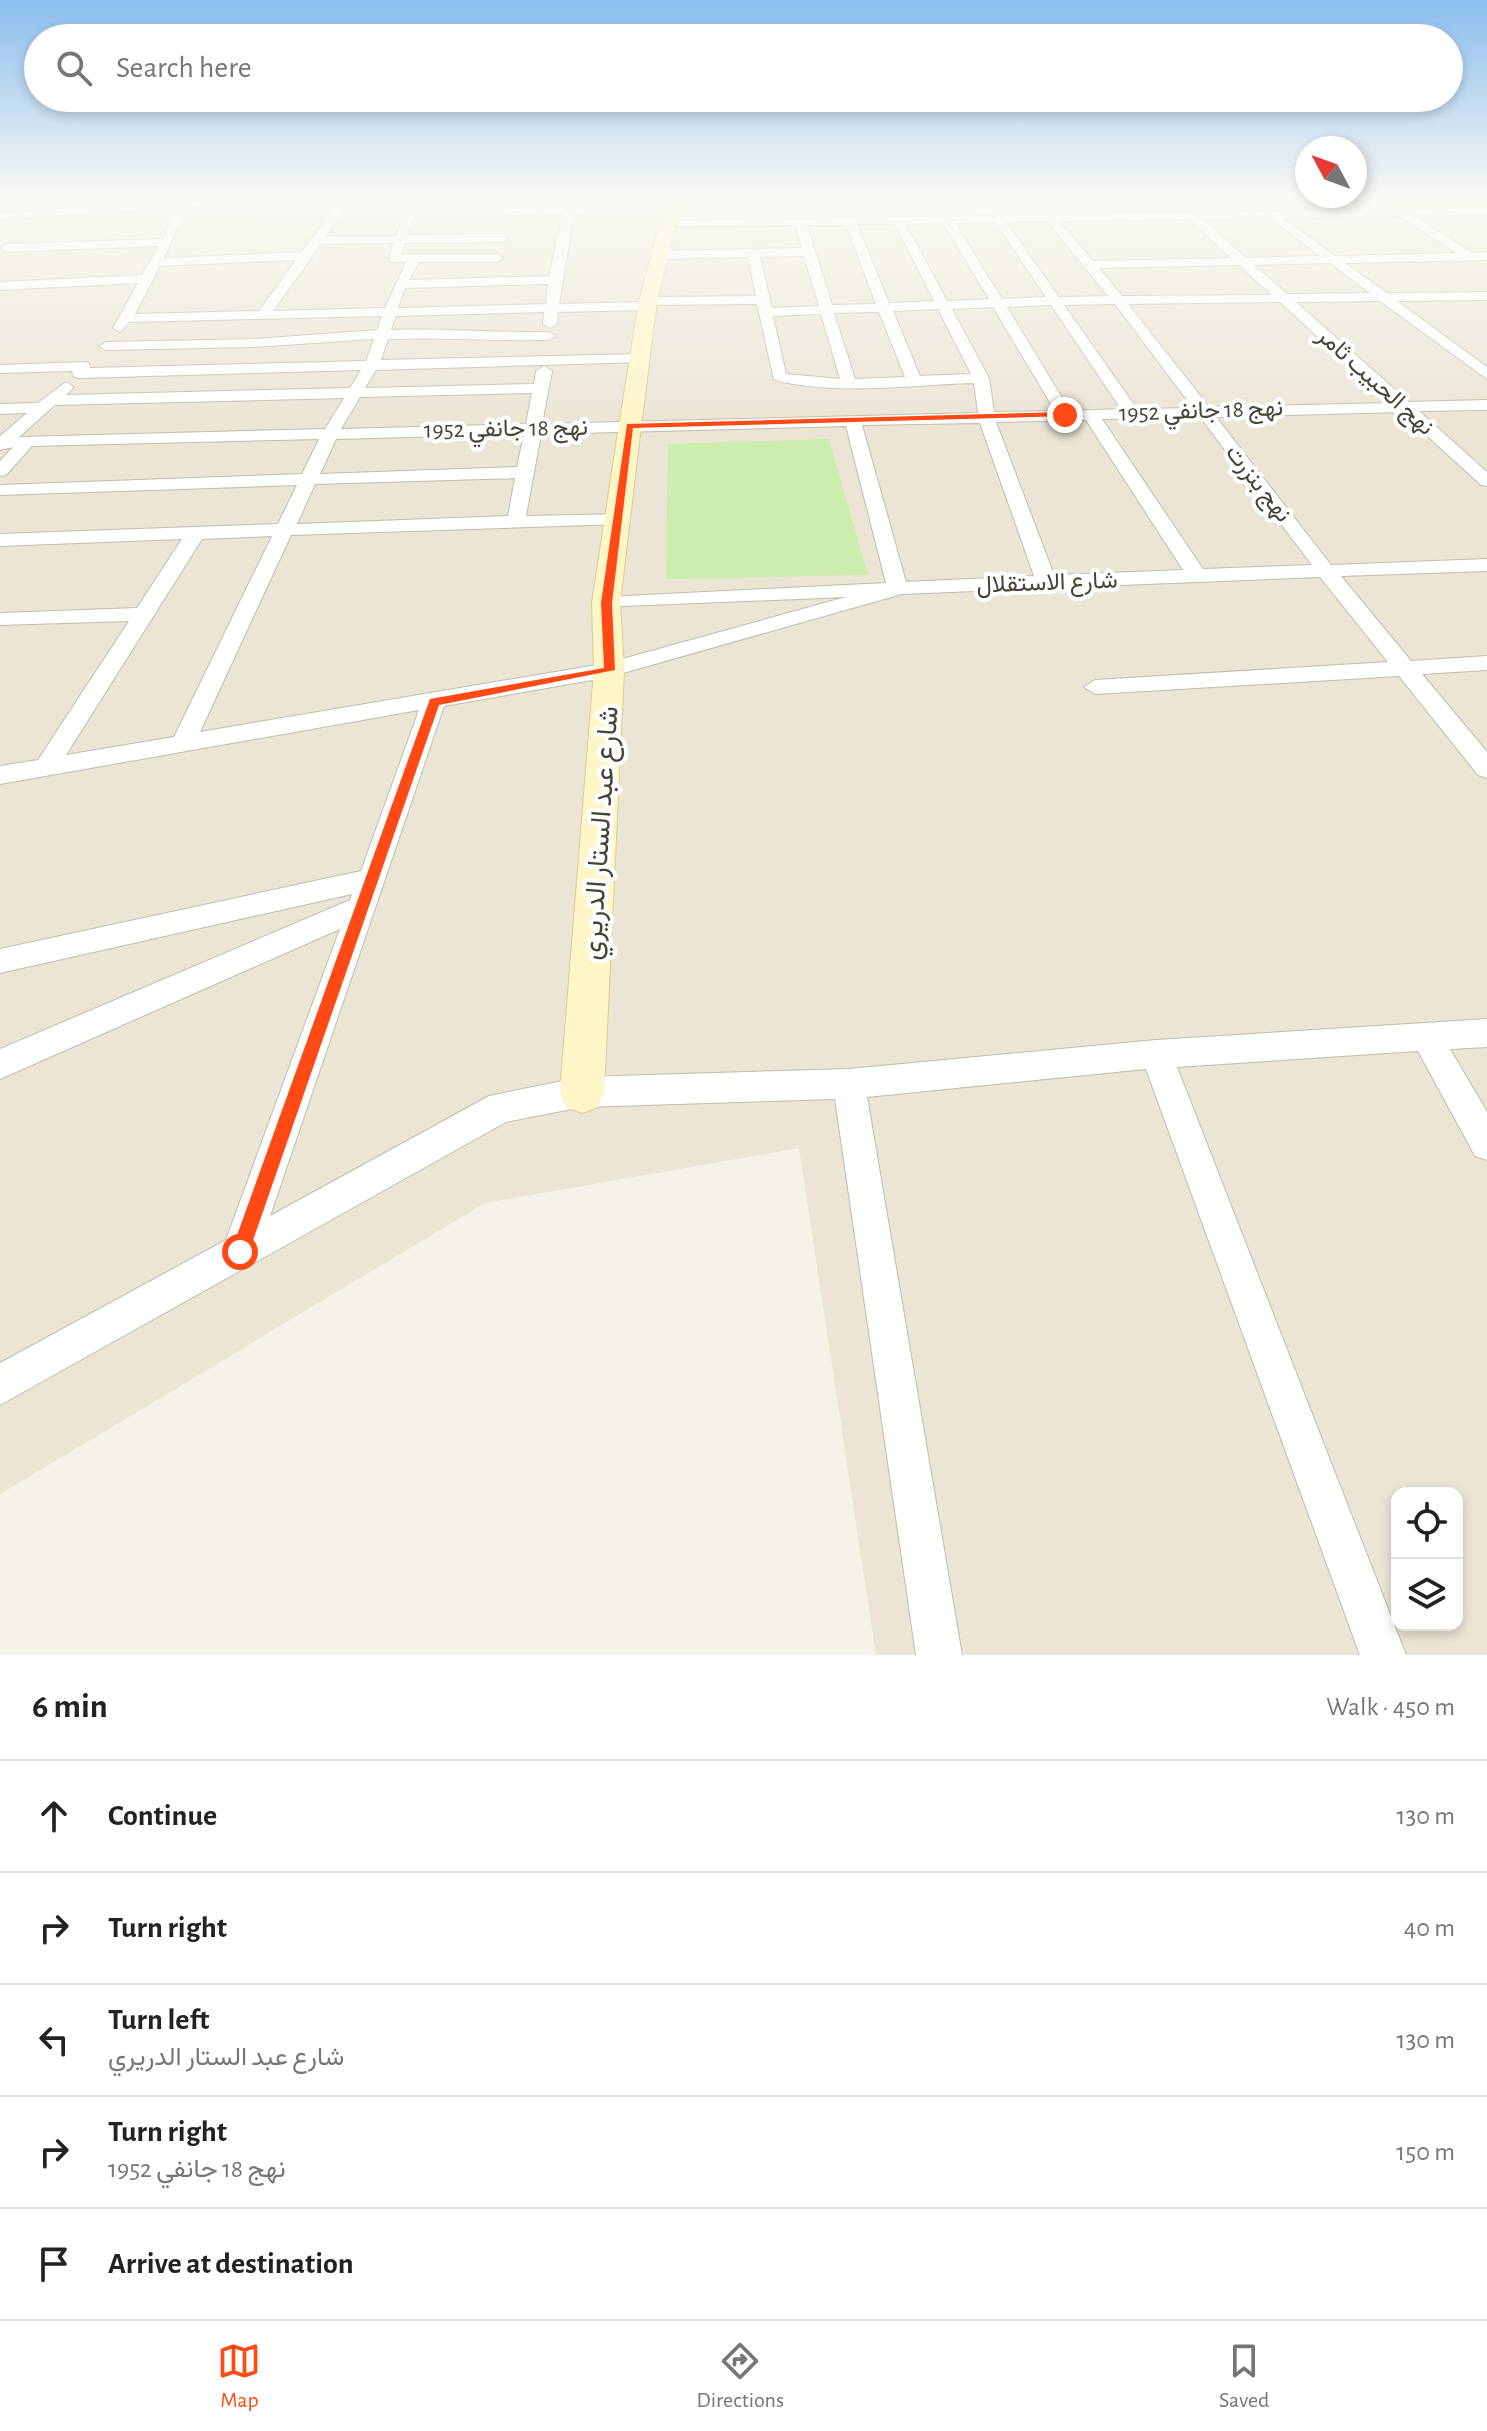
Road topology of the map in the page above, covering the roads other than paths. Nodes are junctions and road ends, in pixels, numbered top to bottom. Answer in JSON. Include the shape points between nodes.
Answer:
{"nodes":[{"id":1,"x":151,"y":274,"type":"edge"},
{"id":2,"x":291,"y":274,"type":"edge"},
{"id":3,"x":405,"y":274,"type":"edge"},
{"id":4,"x":492,"y":274,"type":"edge"},
{"id":5,"x":556,"y":274,"type":"edge"},
{"id":6,"x":654,"y":274,"type":"edge"},
{"id":7,"x":757,"y":274,"type":"edge"},
{"id":8,"x":814,"y":274,"type":"edge"},
{"id":9,"x":870,"y":274,"type":"edge"},
{"id":10,"x":925,"y":274,"type":"edge"},
{"id":11,"x":981,"y":274,"type":"edge"},
{"id":12,"x":1036,"y":274,"type":"edge"},
{"id":13,"x":1095,"y":274,"type":"edge"},
{"id":14,"x":1255,"y":274,"type":"edge"},
{"id":15,"x":1353,"y":274,"type":"edge"},
{"id":16,"x":148,"y":279,"type":"junction"},
{"id":17,"x":555,"y":280,"type":"junction"},
{"id":18,"x":490,"y":283,"type":"junction"},
{"id":19,"x":400,"y":284,"type":"junction"},
{"id":20,"x":0,"y":286,"type":"edge"},
{"id":21,"x":1487,"y":296,"type":"edge"},
{"id":22,"x":1383,"y":297,"type":"junction"},
{"id":23,"x":1284,"y":300,"type":"junction"},
{"id":24,"x":1054,"y":301,"type":"junction"},
{"id":25,"x":1119,"y":301,"type":"junction"},
{"id":26,"x":648,"y":304,"type":"junction"},
{"id":27,"x":999,"y":304,"type":"junction"},
{"id":28,"x":762,"y":306,"type":"junction"},
{"id":29,"x":940,"y":306,"type":"junction"},
{"id":30,"x":552,"y":308,"type":"junction"},
{"id":31,"x":883,"y":308,"type":"junction"},
{"id":32,"x":825,"y":310,"type":"junction"},
{"id":33,"x":391,"y":311,"type":"junction"},
{"id":34,"x":263,"y":315,"type":"junction"},
{"id":35,"x":128,"y":318,"type":"junction"},
{"id":36,"x":381,"y":334,"type":"junction"},
{"id":37,"x":549,"y":336,"type":"junction"},
{"id":38,"x":106,"y":346,"type":"junction"},
{"id":39,"x":642,"y":358,"type":"junction"},
{"id":40,"x":546,"y":360,"type":"junction"},
{"id":41,"x":372,"y":364,"type":"junction"},
{"id":42,"x":0,"y":369,"type":"edge"},
{"id":43,"x":81,"y":370,"type":"junction"},
{"id":44,"x":1487,"y":374,"type":"edge"},
{"id":45,"x":981,"y":378,"type":"junction"},
{"id":46,"x":913,"y":379,"type":"junction"},
{"id":47,"x":848,"y":381,"type":"junction"},
{"id":48,"x":541,"y":388,"type":"junction"},
{"id":49,"x":355,"y":393,"type":"junction"},
{"id":50,"x":49,"y":404,"type":"junction"},
{"id":51,"x":1403,"y":405,"type":"junction"},
{"id":52,"x":1487,"y":405,"type":"edge"},
{"id":53,"x":0,"y":409,"type":"edge"},
{"id":54,"x":1203,"y":410,"type":"junction"},
{"id":55,"x":1131,"y":412,"type":"junction"},
{"id":56,"x":1090,"y":414,"type":"junction"},
{"id":57,"x":1065,"y":415,"type":"junction"},
{"id":58,"x":986,"y":418,"type":"junction"},
{"id":59,"x":852,"y":419,"type":"junction"},
{"id":60,"x":630,"y":426,"type":"junction"},
{"id":61,"x":532,"y":428,"type":"junction"},
{"id":62,"x":331,"y":432,"type":"junction"},
{"id":63,"x":27,"y":442,"type":"junction"},
{"id":64,"x":2,"y":444,"type":"edge"},
{"id":65,"x":0,"y":471,"type":"edge"},
{"id":66,"x":525,"y":472,"type":"junction"},
{"id":67,"x":310,"y":479,"type":"junction"},
{"id":68,"x":1487,"y":481,"type":"edge"},
{"id":69,"x":0,"y":490,"type":"edge"},
{"id":70,"x":619,"y":518,"type":"junction"},
{"id":71,"x":516,"y":521,"type":"junction"},
{"id":72,"x":284,"y":531,"type":"junction"},
{"id":73,"x":195,"y":534,"type":"junction"},
{"id":74,"x":0,"y":540,"type":"edge"},
{"id":75,"x":1487,"y":565,"type":"edge"},
{"id":76,"x":1326,"y":571,"type":"junction"},
{"id":77,"x":1198,"y":577,"type":"junction"},
{"id":78,"x":1046,"y":581,"type":"junction"},
{"id":79,"x":898,"y":589,"type":"junction"},
{"id":80,"x":606,"y":603,"type":"junction"},
{"id":81,"x":141,"y":614,"type":"junction"},
{"id":82,"x":0,"y":619,"type":"edge"},
{"id":83,"x":1487,"y":663,"type":"edge"},
{"id":84,"x":1405,"y":666,"type":"junction"},
{"id":85,"x":609,"y":670,"type":"junction"},
{"id":86,"x":1095,"y":687,"type":"dead end"},
{"id":87,"x":434,"y":702,"type":"junction"},
{"id":88,"x":183,"y":743,"type":"junction"},
{"id":89,"x":46,"y":767,"type":"junction"},
{"id":90,"x":1487,"y":769,"type":"edge"},
{"id":91,"x":0,"y":775,"type":"edge"},
{"id":92,"x":367,"y":893,"type":"junction"},
{"id":93,"x":0,"y":961,"type":"edge"},
{"id":94,"x":1487,"y":1033,"type":"edge"},
{"id":95,"x":1426,"y":1036,"type":"junction"},
{"id":96,"x":1156,"y":1054,"type":"junction"},
{"id":97,"x":0,"y":1064,"type":"edge"},
{"id":98,"x":849,"y":1084,"type":"junction"},
{"id":99,"x":582,"y":1092,"type":"junction"},
{"id":100,"x":1487,"y":1144,"type":"edge"},
{"id":101,"x":240,"y":1252,"type":"junction"},
{"id":102,"x":0,"y":1385,"type":"edge"},
{"id":103,"x":939,"y":1655,"type":"edge"},
{"id":104,"x":1383,"y":1655,"type":"edge"}],
"edges":[{"from":1,"to":16,"type":"street"},
{"from":2,"to":34,"type":"street"},
{"from":3,"to":19,"type":"street"},
{"from":4,"to":18,"type":"street"},
{"from":5,"to":17,"type":"street"},
{"from":6,"to":26,"type":"street","name":"شارع عبد الستار الدريري"},
{"from":7,"to":28,"type":"street"},
{"from":8,"to":32,"type":"street"},
{"from":9,"to":31,"type":"street"},
{"from":10,"to":29,"type":"street"},
{"from":11,"to":27,"type":"street"},
{"from":12,"to":24,"type":"street"},
{"from":13,"to":25,"type":"street","name":"نهج بنزرت"},
{"from":14,"to":23,"type":"street","name":"نهج الحبيب ثامر"},
{"from":15,"to":22,"type":"street"},
{"from":16,"to":20,"type":"street"},
{"from":16,"to":35,"type":"street"},
{"from":17,"to":18,"type":"street"},
{"from":17,"to":30,"type":"street"},
{"from":18,"to":19,"type":"street"},
{"from":19,"to":33,"type":"street"},
{"from":21,"to":22,"type":"street"},
{"from":22,"to":23,"type":"street"},
{"from":22,"to":44,"type":"street"},
{"from":23,"to":25,"type":"street"},
{"from":23,"to":51,"type":"street","name":"نهج الحبيب ثامر"},
{"from":24,"to":25,"type":"street"},
{"from":24,"to":27,"type":"street"},
{"from":24,"to":55,"type":"street"},
{"from":25,"to":54,"type":"street","name":"نهج بنزرت"},
{"from":26,"to":28,"type":"street"},
{"from":26,"to":30,"type":"street"},
{"from":26,"to":39,"type":"street","name":"شارع عبد الستار الدريري"},
{"from":27,"to":29,"type":"street"},
{"from":27,"to":57,"type":"street"},
{"from":28,"to":32,"type":"street"},
{"from":28,"to":47,"type":"street","via":[[779,377]]},
{"from":29,"to":31,"type":"street"},
{"from":29,"to":45,"type":"street"},
{"from":30,"to":33,"type":"street"},
{"from":30,"to":37,"type":"street"},
{"from":31,"to":32,"type":"street"},
{"from":31,"to":46,"type":"street"},
{"from":32,"to":47,"type":"street"},
{"from":33,"to":34,"type":"street"},
{"from":33,"to":36,"type":"street"},
{"from":34,"to":35,"type":"street"},
{"from":35,"to":38,"type":"street"},
{"from":36,"to":37,"type":"street"},
{"from":36,"to":38,"type":"street"},
{"from":36,"to":41,"type":"street"},
{"from":37,"to":40,"type":"street"},
{"from":38,"to":43,"type":"street"},
{"from":39,"to":40,"type":"street"},
{"from":39,"to":60,"type":"street","name":"شارع عبد الستار الدريري"},
{"from":40,"to":41,"type":"street"},
{"from":40,"to":48,"type":"street"},
{"from":41,"to":43,"type":"street"},
{"from":41,"to":49,"type":"street"},
{"from":42,"to":43,"type":"street"},
{"from":43,"to":50,"type":"street"},
{"from":45,"to":46,"type":"street"},
{"from":45,"to":58,"type":"street"},
{"from":46,"to":47,"type":"street"},
{"from":48,"to":49,"type":"street"},
{"from":48,"to":61,"type":"street"},
{"from":49,"to":50,"type":"street"},
{"from":49,"to":62,"type":"street"},
{"from":50,"to":53,"type":"street"},
{"from":50,"to":64,"type":"street"},
{"from":51,"to":52,"type":"street","name":"نهج 18 جانفي 1952"},
{"from":51,"to":54,"type":"street","name":"نهج 18 جانفي 1952"},
{"from":51,"to":68,"type":"street","name":"نهج الحبيب ثامر"},
{"from":54,"to":55,"type":"street","name":"نهج 18 جانفي 1952"},
{"from":54,"to":76,"type":"street","name":"نهج بنزرت"},
{"from":55,"to":56,"type":"street","name":"نهج 18 جانفي 1952"},
{"from":56,"to":57,"type":"street","name":"نهج 18 جانفي 1952"},
{"from":56,"to":77,"type":"street"},
{"from":57,"to":58,"type":"street","name":"نهج 18 جانفي 1952"},
{"from":58,"to":59,"type":"street","name":"نهج 18 جانفي 1952"},
{"from":58,"to":78,"type":"street"},
{"from":59,"to":60,"type":"street","name":"نهج 18 جانفي 1952"},
{"from":59,"to":79,"type":"street"},
{"from":60,"to":61,"type":"street","name":"نهج 18 جانفي 1952"},
{"from":60,"to":70,"type":"street","name":"شارع عبد الستار الدريري"},
{"from":61,"to":62,"type":"street","name":"نهج 18 جانفي 1952"},
{"from":61,"to":66,"type":"street"},
{"from":62,"to":63,"type":"street","name":"نهج 18 جانفي 1952"},
{"from":62,"to":67,"type":"street"},
{"from":63,"to":64,"type":"street","name":"نهج 18 جانفي 1952"},
{"from":63,"to":65,"type":"street"},
{"from":66,"to":67,"type":"street"},
{"from":66,"to":71,"type":"street"},
{"from":67,"to":69,"type":"street"},
{"from":67,"to":72,"type":"street"},
{"from":70,"to":71,"type":"street"},
{"from":70,"to":80,"type":"street","name":"شارع عبد الستار الدريري"},
{"from":71,"to":72,"type":"street"},
{"from":72,"to":73,"type":"street"},
{"from":72,"to":88,"type":"street"},
{"from":73,"to":74,"type":"street"},
{"from":73,"to":81,"type":"street"},
{"from":75,"to":76,"type":"street","name":"شارع الاستقلال"},
{"from":76,"to":77,"type":"street","name":"شارع الاستقلال"},
{"from":76,"to":84,"type":"street","name":"نهج بنزرت"},
{"from":77,"to":78,"type":"street","name":"شارع الاستقلال"},
{"from":78,"to":79,"type":"street","name":"شارع الاستقلال"},
{"from":79,"to":80,"type":"street","name":"شارع الاستقلال"},
{"from":79,"to":85,"type":"street"},
{"from":80,"to":85,"type":"street","name":"شارع عبد الستار الدريري"},
{"from":81,"to":82,"type":"street"},
{"from":81,"to":89,"type":"street"},
{"from":83,"to":84,"type":"street"},
{"from":84,"to":86,"type":"street"},
{"from":84,"to":90,"type":"street","name":"نهج بنزرت"},
{"from":85,"to":87,"type":"street"},
{"from":85,"to":99,"type":"street","name":"شارع عبد الستار الدريري"},
{"from":87,"to":88,"type":"street"},
{"from":87,"to":92,"type":"street"},
{"from":88,"to":89,"type":"street"},
{"from":89,"to":91,"type":"street"},
{"from":92,"to":93,"type":"street"},
{"from":92,"to":97,"type":"street"},
{"from":92,"to":101,"type":"street"},
{"from":94,"to":95,"type":"street"},
{"from":95,"to":96,"type":"street"},
{"from":95,"to":100,"type":"street"},
{"from":96,"to":98,"type":"street"},
{"from":96,"to":104,"type":"street"},
{"from":98,"to":99,"type":"street"},
{"from":98,"to":103,"type":"street"},
{"from":99,"to":101,"type":"street","via":[[501,1107]]},
{"from":101,"to":102,"type":"street"}]}
